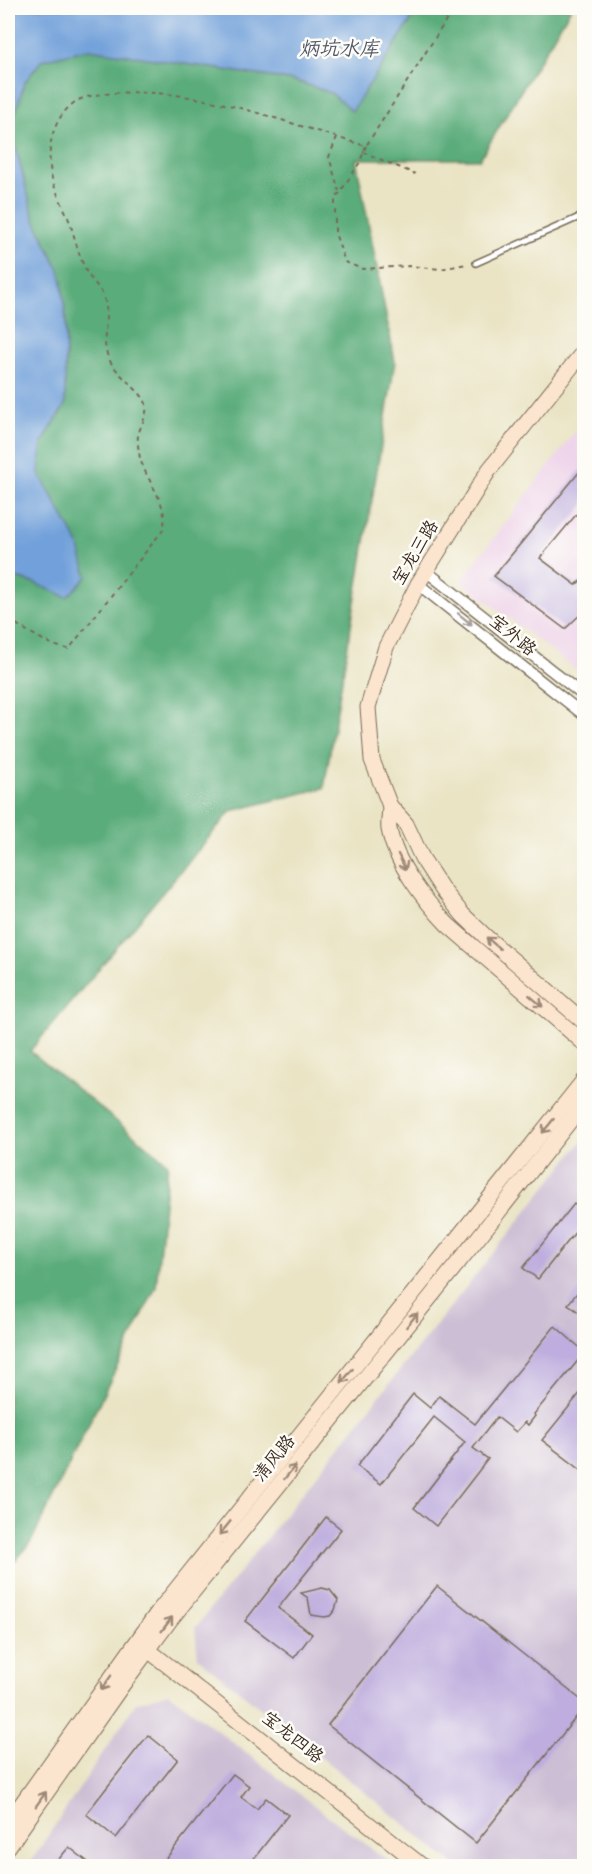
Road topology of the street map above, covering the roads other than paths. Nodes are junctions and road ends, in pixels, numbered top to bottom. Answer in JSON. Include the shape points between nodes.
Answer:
{"nodes":[{"id":1,"x":585,"y":215,"type":"edge"},
{"id":2,"x":476,"y":263,"type":"road end"},
{"id":3,"x":585,"y":351,"type":"edge"},
{"id":4,"x":422,"y":578,"type":"junction"},
{"id":5,"x":585,"y":696,"type":"edge"},
{"id":6,"x":585,"y":715,"type":"edge"},
{"id":7,"x":390,"y":806,"type":"junction"},
{"id":8,"x":585,"y":1022,"type":"edge"},
{"id":9,"x":585,"y":1043,"type":"edge"},
{"id":10,"x":585,"y":1080,"type":"edge"},
{"id":11,"x":585,"y":1103,"type":"edge"},
{"id":12,"x":143,"y":1645,"type":"junction"},
{"id":13,"x":8,"y":1823,"type":"edge"},
{"id":14,"x":8,"y":1847,"type":"edge"},
{"id":15,"x":422,"y":1866,"type":"edge"}],
"edges":[{"from":1,"to":2,"type":"lane"},
{"from":3,"to":4,"type":"street","name":"宝龙三路","via":[[489,470]]},
{"from":4,"to":5,"type":"street","name":"宝外路"},
{"from":4,"to":6,"type":"street","name":"宝外路","one_way":true},
{"from":4,"to":7,"type":"street","name":"宝龙三路","via":[[386,647],[368,706],[372,760]]},
{"from":8,"to":7,"type":"street","name":"宝龙三路","one_way":true,"via":[[463,915],[422,858],[406,824]]},
{"from":7,"to":9,"type":"street","name":"宝龙三路","one_way":true,"via":[[389,829],[399,857],[428,903]]},
{"from":10,"to":12,"type":"street","name":"清风路","one_way":true,"via":[[158,1612]]},
{"from":12,"to":11,"type":"street","name":"清风路","one_way":true},
{"from":12,"to":13,"type":"street","name":"清风路","one_way":true},
{"from":14,"to":12,"type":"street","name":"清风路","one_way":true},
{"from":12,"to":15,"type":"street","name":"宝龙四路"}]}
